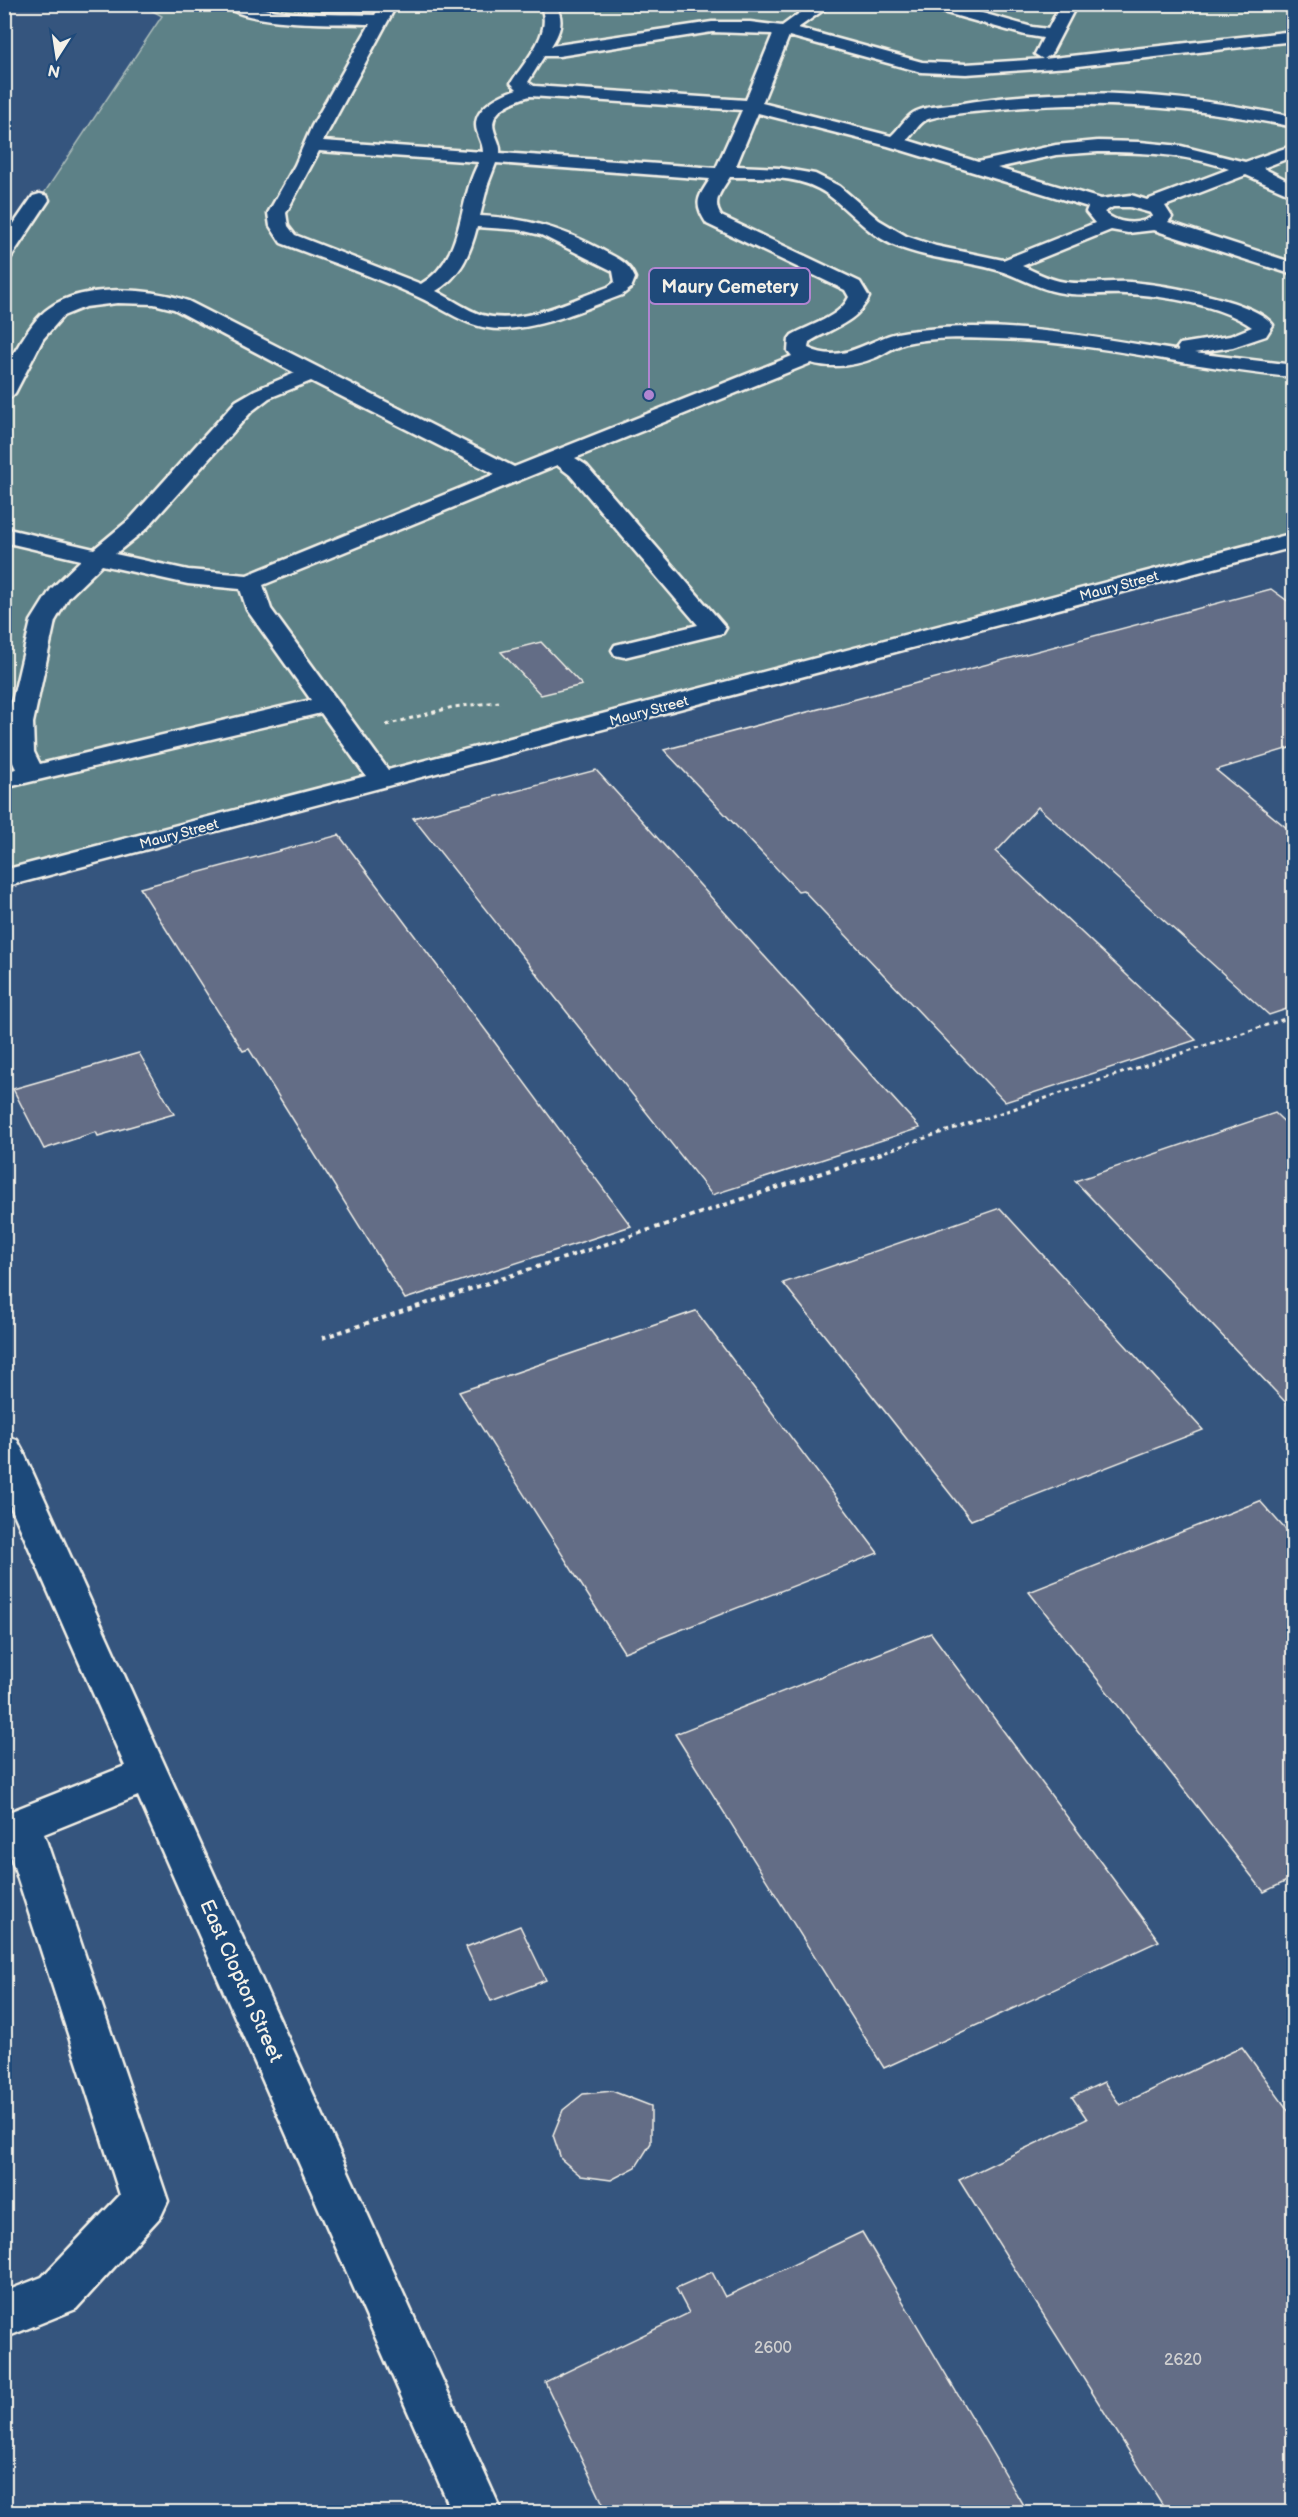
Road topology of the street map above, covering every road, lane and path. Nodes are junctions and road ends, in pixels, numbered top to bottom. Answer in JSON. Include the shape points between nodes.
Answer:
{"nodes":[{"id":1,"x":231,"y":4,"type":"edge"},
{"id":2,"x":547,"y":4,"type":"edge"},
{"id":3,"x":824,"y":4,"type":"edge"},
{"id":4,"x":931,"y":4,"type":"edge"},
{"id":5,"x":1069,"y":4,"type":"edge"},
{"id":6,"x":385,"y":12,"type":"edge"},
{"id":7,"x":786,"y":30,"type":"junction"},
{"id":8,"x":1053,"y":34,"type":"junction"},
{"id":9,"x":1293,"y":36,"type":"edge"},
{"id":10,"x":540,"y":51,"type":"junction"},
{"id":11,"x":1047,"y":63,"type":"junction"},
{"id":12,"x":530,"y":91,"type":"junction"},
{"id":13,"x":752,"y":106,"type":"junction"},
{"id":14,"x":1293,"y":122,"type":"edge"},
{"id":15,"x":894,"y":142,"type":"junction"},
{"id":16,"x":312,"y":146,"type":"junction"},
{"id":17,"x":1293,"y":150,"type":"edge"},
{"id":18,"x":491,"y":157,"type":"junction"},
{"id":19,"x":979,"y":167,"type":"junction"},
{"id":20,"x":1248,"y":168,"type":"junction"},
{"id":21,"x":722,"y":172,"type":"junction"},
{"id":22,"x":1293,"y":191,"type":"edge"},
{"id":23,"x":40,"y":200,"type":"dead end"},
{"id":24,"x":1102,"y":205,"type":"junction"},
{"id":25,"x":1153,"y":214,"type":"junction"},
{"id":26,"x":468,"y":221,"type":"junction"},
{"id":27,"x":1110,"y":224,"type":"junction"},
{"id":28,"x":4,"y":253,"type":"edge"},
{"id":29,"x":1005,"y":266,"type":"junction"},
{"id":30,"x":1291,"y":266,"type":"edge"},
{"id":31,"x":422,"y":291,"type":"junction"},
{"id":32,"x":848,"y":315,"type":"junction"},
{"id":33,"x":912,"y":336,"type":"junction"},
{"id":34,"x":1162,"y":355,"type":"junction"},
{"id":35,"x":809,"y":357,"type":"junction"},
{"id":36,"x":1293,"y":371,"type":"edge"},
{"id":37,"x":312,"y":373,"type":"junction"},
{"id":38,"x":4,"y":393,"type":"edge"},
{"id":39,"x":559,"y":456,"type":"junction"},
{"id":40,"x":512,"y":474,"type":"junction"},
{"id":41,"x":4,"y":535,"type":"edge"},
{"id":42,"x":1293,"y":540,"type":"edge"},
{"id":43,"x":99,"y":556,"type":"junction"},
{"id":44,"x":250,"y":582,"type":"junction"},
{"id":45,"x":624,"y":650,"type":"dead end"},
{"id":46,"x":499,"y":702,"type":"dead end"},
{"id":47,"x":326,"y":704,"type":"junction"},
{"id":48,"x":379,"y":726,"type":"dead end"},
{"id":49,"x":32,"y":774,"type":"junction"},
{"id":50,"x":4,"y":780,"type":"edge"},
{"id":51,"x":383,"y":781,"type":"junction"},
{"id":52,"x":4,"y":879,"type":"edge"},
{"id":53,"x":1293,"y":1016,"type":"edge"},
{"id":54,"x":322,"y":1338,"type":"dead end"},
{"id":55,"x":4,"y":1449,"type":"edge"},
{"id":56,"x":149,"y":1774,"type":"junction"},
{"id":57,"x":13,"y":1828,"type":"edge"},
{"id":58,"x":4,"y":2315,"type":"edge"},
{"id":59,"x":477,"y":2512,"type":"edge"}],
"edges":[{"from":1,"to":6,"type":"street","via":[[270,14]]},
{"from":2,"to":10,"type":"street","via":[[554,21]]},
{"from":3,"to":7,"type":"street"},
{"from":4,"to":8,"type":"street","via":[[1031,32]]},
{"from":5,"to":8,"type":"street"},
{"from":6,"to":16,"type":"street"},
{"from":7,"to":10,"type":"street","via":[[712,27]]},
{"from":7,"to":11,"type":"street","via":[[921,67],[966,69]]},
{"from":7,"to":13,"type":"street","via":[[774,48]]},
{"from":8,"to":11,"type":"street","via":[[1042,58]]},
{"from":9,"to":11,"type":"street"},
{"from":10,"to":12,"type":"street","via":[[519,83]]},
{"from":12,"to":13,"type":"street"},
{"from":12,"to":18,"type":"street","via":[[510,95],[485,120]]},
{"from":13,"to":15,"type":"street"},
{"from":13,"to":21,"type":"street"},
{"from":14,"to":15,"type":"street","via":[[1252,112],[1175,102],[1051,99],[993,103],[920,116]]},
{"from":15,"to":19,"type":"street"},
{"from":16,"to":18,"type":"street"},
{"from":16,"to":31,"type":"street","via":[[277,213],[279,226],[288,239]]},
{"from":17,"to":20,"type":"street"},
{"from":18,"to":21,"type":"street"},
{"from":18,"to":26,"type":"street"},
{"from":19,"to":20,"type":"street","via":[[1032,153],[1114,147],[1179,152]]},
{"from":19,"to":24,"type":"street"},
{"from":20,"to":22,"type":"street"},
{"from":20,"to":25,"type":"street"},
{"from":21,"to":29,"type":"street","via":[[790,175],[819,182],[897,239]]},
{"from":21,"to":32,"type":"street","via":[[708,197],[707,209],[714,220],[853,286],[859,297],[856,308]]},
{"from":23,"to":28,"type":"street"},
{"from":24,"to":25,"type":"street","via":[[1131,201]]},
{"from":24,"to":27,"type":"street","via":[[1095,213]]},
{"from":25,"to":27,"type":"street","via":[[1135,227]]},
{"from":25,"to":30,"type":"street"},
{"from":26,"to":31,"type":"street","via":[[451,269]]},
{"from":26,"to":31,"type":"street","via":[[510,223],[555,234],[621,268],[624,284],[615,291],[545,316],[500,324],[476,320]]},
{"from":27,"to":29,"type":"street"},
{"from":29,"to":34,"type":"street","via":[[1057,287],[1149,290],[1231,308],[1263,325],[1259,332],[1233,341]]},
{"from":32,"to":33,"type":"street"},
{"from":32,"to":35,"type":"street","via":[[799,339],[798,351]]},
{"from":33,"to":34,"type":"street","via":[[1005,334]]},
{"from":33,"to":35,"type":"street","via":[[849,360]]},
{"from":34,"to":36,"type":"street"},
{"from":35,"to":39,"type":"street"},
{"from":37,"to":38,"type":"street","via":[[180,304],[132,297],[103,298],[57,311],[31,344]]},
{"from":37,"to":40,"type":"street"},
{"from":37,"to":43,"type":"street","via":[[271,389],[244,406],[138,524]]},
{"from":39,"to":40,"type":"street"},
{"from":39,"to":45,"type":"street","via":[[578,470],[714,628]]},
{"from":40,"to":44,"type":"street"},
{"from":41,"to":43,"type":"street"},
{"from":42,"to":51,"type":"street","name":"Maury Street"},
{"from":43,"to":44,"type":"street","via":[[177,576]]},
{"from":43,"to":49,"type":"street","via":[[76,574],[43,621],[20,723],[21,752]]},
{"from":44,"to":47,"type":"street","via":[[259,610]]},
{"from":46,"to":48,"type":"path","via":[[453,707]]},
{"from":47,"to":49,"type":"street"},
{"from":47,"to":51,"type":"street"},
{"from":49,"to":50,"type":"street"},
{"from":51,"to":52,"type":"street","name":"Maury Street"},
{"from":53,"to":54,"type":"path"},
{"from":55,"to":56,"type":"street","name":"East Clopton Street"},
{"from":56,"to":57,"type":"street"},
{"from":56,"to":59,"type":"street","name":"East Clopton Street"},
{"from":57,"to":58,"type":"street","via":[[145,2201],[59,2293]]}]}
